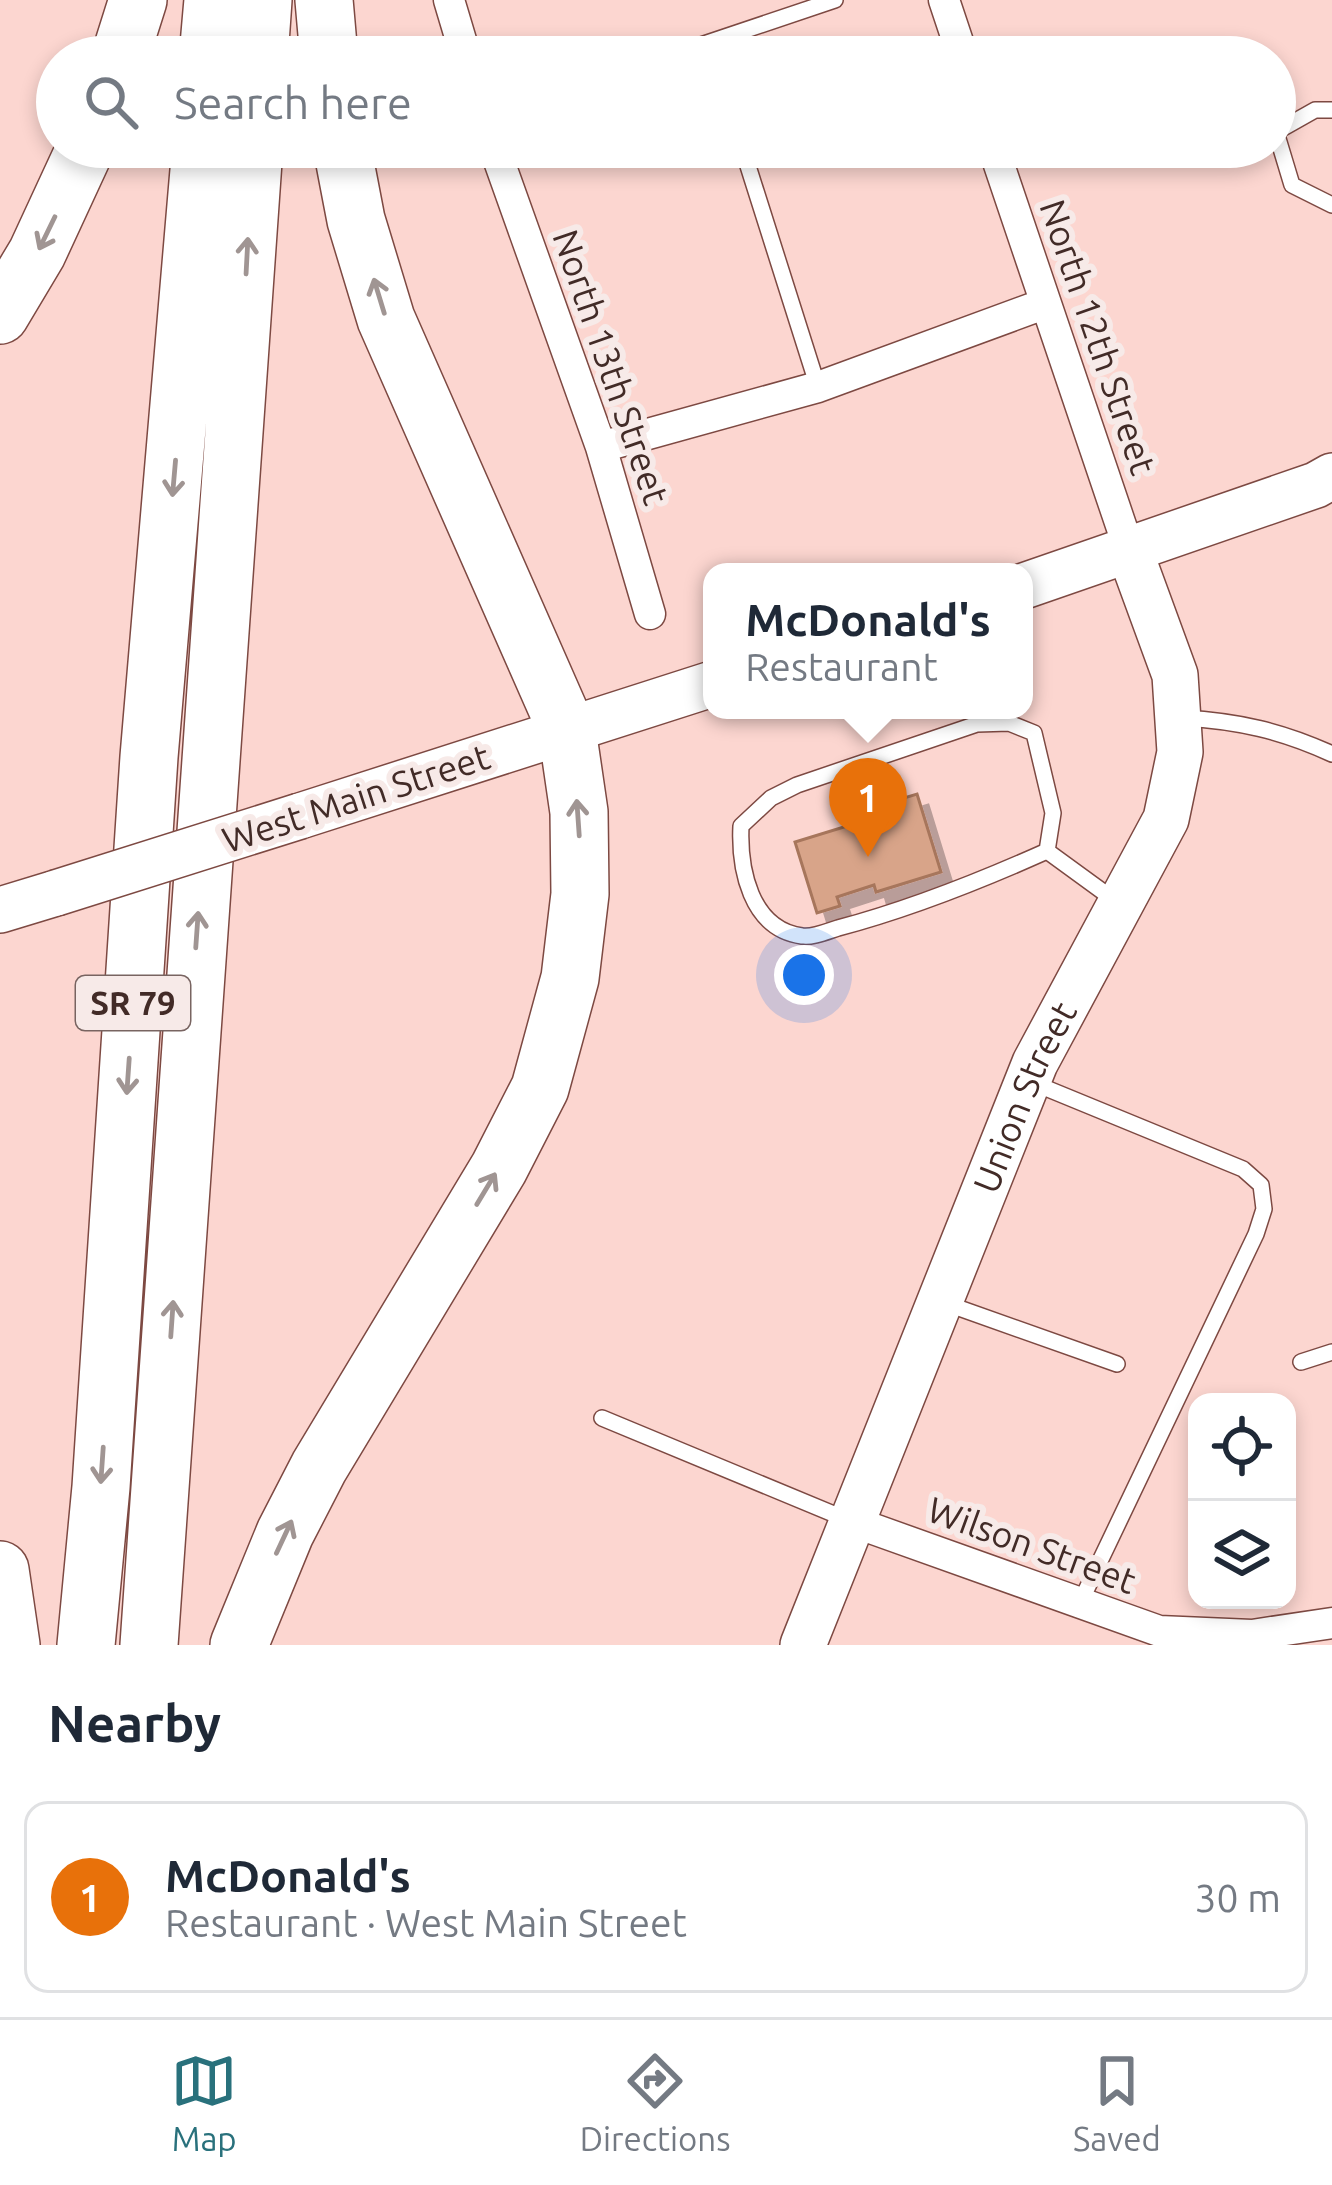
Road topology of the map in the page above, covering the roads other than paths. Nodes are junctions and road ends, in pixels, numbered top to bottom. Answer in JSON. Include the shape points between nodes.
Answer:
{"nodes":[{"id":1,"x":138,"y":0,"type":"edge"},
{"id":2,"x":213,"y":0,"type":"edge"},
{"id":3,"x":263,"y":0,"type":"edge"},
{"id":4,"x":324,"y":0,"type":"edge"},
{"id":5,"x":449,"y":0,"type":"edge"},
{"id":6,"x":836,"y":0,"type":"edge"},
{"id":7,"x":944,"y":0,"type":"edge"},
{"id":8,"x":127,"y":36,"type":"edge"},
{"id":9,"x":210,"y":36,"type":"edge"},
{"id":10,"x":260,"y":36,"type":"edge"},
{"id":11,"x":327,"y":36,"type":"edge"},
{"id":12,"x":460,"y":36,"type":"edge"},
{"id":13,"x":744,"y":36,"type":"edge"},
{"id":14,"x":956,"y":36,"type":"edge"},
{"id":15,"x":1332,"y":110,"type":"edge"},
{"id":16,"x":1296,"y":121,"type":"edge"},
{"id":17,"x":76,"y":168,"type":"edge"},
{"id":18,"x":199,"y":168,"type":"edge"},
{"id":19,"x":253,"y":168,"type":"edge"},
{"id":20,"x":346,"y":168,"type":"edge"},
{"id":21,"x":501,"y":168,"type":"edge"},
{"id":22,"x":749,"y":168,"type":"edge"},
{"id":23,"x":1000,"y":168,"type":"edge"},
{"id":24,"x":1287,"y":168,"type":"edge"},
{"id":25,"x":1332,"y":205,"type":"edge"},
{"id":26,"x":1044,"y":304,"type":"junction"},
{"id":27,"x":0,"y":315,"type":"edge"},
{"id":28,"x":818,"y":387,"type":"junction"},
{"id":29,"x":601,"y":447,"type":"junction"},
{"id":30,"x":1332,"y":476,"type":"edge"},
{"id":31,"x":1130,"y":552,"type":"junction"},
{"id":32,"x":1033,"y":583,"type":"edge"},
{"id":33,"x":650,"y":614,"type":"dead end"},
{"id":34,"x":703,"y":687,"type":"edge"},
{"id":35,"x":1180,"y":717,"type":"junction"},
{"id":36,"x":567,"y":730,"type":"junction"},
{"id":37,"x":1332,"y":754,"type":"edge"},
{"id":38,"x":1047,"y":851,"type":"junction"},
{"id":39,"x":1120,"y":904,"type":"junction"},
{"id":40,"x":0,"y":910,"type":"edge"},
{"id":41,"x":1028,"y":1080,"type":"junction"},
{"id":42,"x":939,"y":1301,"type":"junction"},
{"id":43,"x":1332,"y":1352,"type":"edge"},
{"id":44,"x":1301,"y":1362,"type":"dead end"},
{"id":45,"x":1117,"y":1364,"type":"dead end"},
{"id":46,"x":602,"y":1418,"type":"dead end"},
{"id":47,"x":851,"y":1521,"type":"junction"},
{"id":48,"x":0,"y":1570,"type":"edge"},
{"id":49,"x":1080,"y":1604,"type":"junction"},
{"id":50,"x":1332,"y":1623,"type":"edge"},
{"id":51,"x":1131,"y":1634,"type":"edge"},
{"id":52,"x":11,"y":1645,"type":"edge"},
{"id":53,"x":86,"y":1645,"type":"edge"},
{"id":54,"x":149,"y":1645,"type":"edge"},
{"id":55,"x":238,"y":1645,"type":"edge"},
{"id":56,"x":802,"y":1645,"type":"edge"}],
"edges":[{"from":1,"to":8,"type":"highway"},
{"from":2,"to":9,"type":"highway"},
{"from":3,"to":10,"type":"highway"},
{"from":4,"to":11,"type":"highway"},
{"from":5,"to":12,"type":"street"},
{"from":6,"to":13,"type":"lane"},
{"from":7,"to":14,"type":"street"},
{"from":15,"to":16,"type":"lane"},
{"from":17,"to":27,"type":"highway","one_way":true},
{"from":18,"to":53,"type":"highway","number":"SR 79","one_way":true},
{"from":54,"to":19,"type":"highway","number":"SR 79","one_way":true},
{"from":36,"to":20,"type":"highway","one_way":true,"via":[[386,319]]},
{"from":21,"to":29,"type":"street","name":"North 13th Street"},
{"from":22,"to":28,"type":"lane"},
{"from":23,"to":26,"type":"street","name":"North 12th Street"},
{"from":24,"to":25,"type":"lane","via":[[1292,185]]},
{"from":26,"to":28,"type":"street"},
{"from":26,"to":31,"type":"street","name":"North 12th Street"},
{"from":28,"to":29,"type":"street"},
{"from":29,"to":33,"type":"street","name":"North 13th Street"},
{"from":30,"to":31,"type":"street"},
{"from":31,"to":32,"type":"street"},
{"from":31,"to":35,"type":"street","name":"Union Street","via":[[1163,636]]},
{"from":34,"to":36,"type":"street","name":"West Main Street"},
{"from":35,"to":37,"type":"lane","via":[[1284,732]]},
{"from":35,"to":39,"type":"street","name":"Union Street","via":[[1166,819]]},
{"from":36,"to":40,"type":"street","name":"West Main Street","bridge":true},
{"from":55,"to":36,"type":"highway","one_way":true,"via":[[319,1467],[540,1088],[571,979],[580,894]]},
{"from":38,"to":38,"type":"lane","via":[[1053,814],[1034,733],[1009,723],[977,724],[797,785],[741,826],[740,857],[746,887],[771,922],[803,937]]},
{"from":38,"to":39,"type":"lane"},
{"from":39,"to":41,"type":"street","name":"Union Street"},
{"from":41,"to":42,"type":"street","name":"Union Street"},
{"from":41,"to":49,"type":"lane","via":[[1243,1169],[1261,1185],[1264,1209]]},
{"from":42,"to":45,"type":"lane"},
{"from":42,"to":47,"type":"street","name":"Union Street"},
{"from":43,"to":44,"type":"lane"},
{"from":46,"to":47,"type":"lane"},
{"from":47,"to":49,"type":"street","name":"Wilson Street"},
{"from":47,"to":56,"type":"street","name":"Union Street"},
{"from":48,"to":52,"type":"highway"},
{"from":49,"to":51,"type":"street","name":"Wilson Street"},
{"from":50,"to":51,"type":"street","name":"Wilson Street","via":[[1252,1635]]}]}
